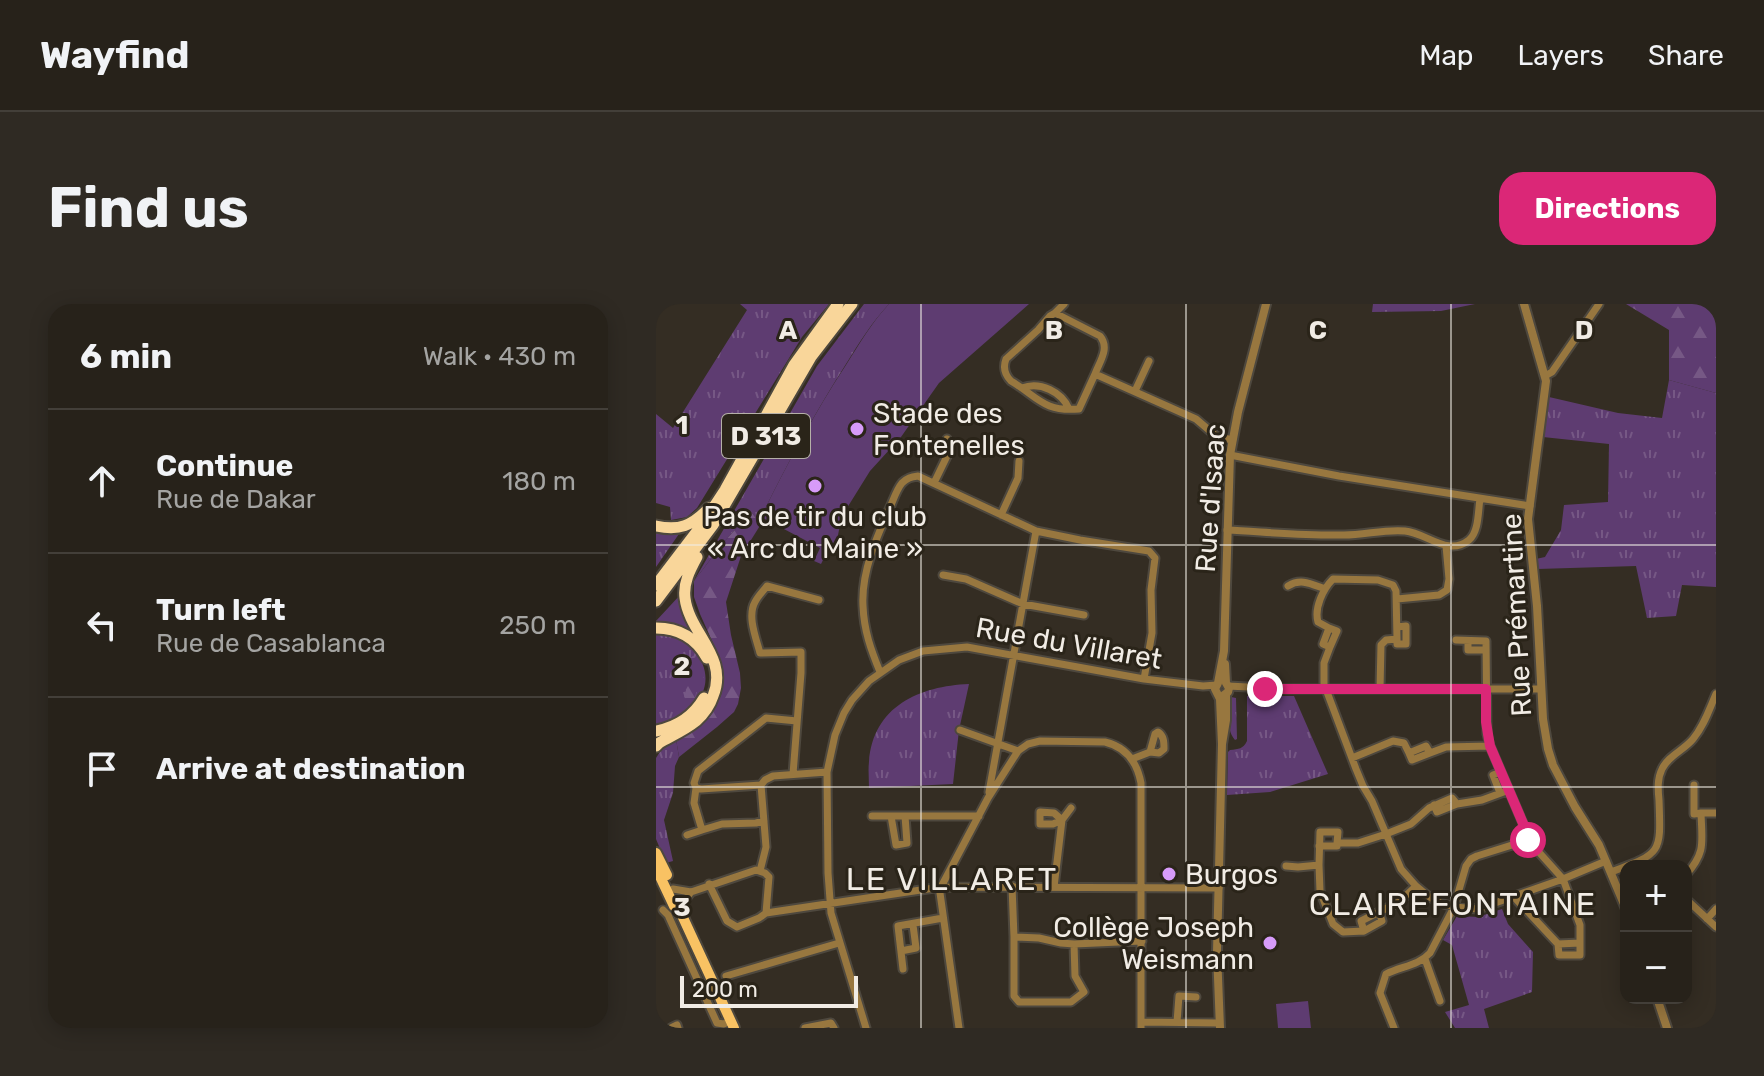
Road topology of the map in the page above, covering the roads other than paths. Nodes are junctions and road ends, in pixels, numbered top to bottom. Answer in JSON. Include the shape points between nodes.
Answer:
{"nodes":[{"id":1,"x":838,"y":304,"type":"edge"},
{"id":2,"x":852,"y":304,"type":"edge"},
{"id":3,"x":1064,"y":304,"type":"edge"},
{"id":4,"x":1266,"y":304,"type":"edge"},
{"id":5,"x":1524,"y":304,"type":"edge"},
{"id":6,"x":1599,"y":304,"type":"edge"},
{"id":7,"x":1055,"y":313,"type":"junction"},
{"id":8,"x":1149,"y":361,"type":"dead end"},
{"id":9,"x":1095,"y":374,"type":"junction"},
{"id":10,"x":1545,"y":376,"type":"junction"},
{"id":11,"x":1022,"y":388,"type":"junction"},
{"id":12,"x":1135,"y":391,"type":"junction"},
{"id":13,"x":1069,"y":409,"type":"junction"},
{"id":14,"x":947,"y":439,"type":"dead end"},
{"id":15,"x":1232,"y":440,"type":"junction"},
{"id":16,"x":1230,"y":455,"type":"junction"},
{"id":17,"x":1019,"y":461,"type":"dead end"},
{"id":18,"x":934,"y":483,"type":"junction"},
{"id":19,"x":725,"y":490,"type":"junction"},
{"id":20,"x":1480,"y":499,"type":"junction"},
{"id":21,"x":1530,"y":506,"type":"junction"},
{"id":22,"x":721,"y":514,"type":"junction"},
{"id":23,"x":1001,"y":515,"type":"junction"},
{"id":24,"x":656,"y":526,"type":"edge"},
{"id":25,"x":1227,"y":530,"type":"junction"},
{"id":26,"x":1036,"y":531,"type":"junction"},
{"id":27,"x":1446,"y":546,"type":"junction"},
{"id":28,"x":943,"y":575,"type":"dead end"},
{"id":29,"x":656,"y":585,"type":"edge"},
{"id":30,"x":1288,"y":586,"type":"dead end"},
{"id":31,"x":1325,"y":589,"type":"junction"},
{"id":32,"x":1397,"y":599,"type":"junction"},
{"id":33,"x":819,"y":600,"type":"dead end"},
{"id":34,"x":656,"y":601,"type":"edge"},
{"id":35,"x":1023,"y":604,"type":"junction"},
{"id":36,"x":1084,"y":615,"type":"dead end"},
{"id":37,"x":656,"y":628,"type":"edge"},
{"id":38,"x":1456,"y":640,"type":"dead end"},
{"id":39,"x":1014,"y":656,"type":"junction"},
{"id":40,"x":880,"y":672,"type":"junction"},
{"id":41,"x":1144,"y":679,"type":"junction"},
{"id":42,"x":1222,"y":689,"type":"junction"},
{"id":43,"x":1325,"y":689,"type":"junction"},
{"id":44,"x":1380,"y":689,"type":"junction"},
{"id":45,"x":1486,"y":689,"type":"junction"},
{"id":46,"x":1541,"y":689,"type":"junction"},
{"id":47,"x":1716,"y":694,"type":"edge"},
{"id":48,"x":797,"y":721,"type":"junction"},
{"id":49,"x":960,"y":730,"type":"dead end"},
{"id":50,"x":656,"y":731,"type":"edge"},
{"id":51,"x":997,"y":744,"type":"junction"},
{"id":52,"x":656,"y":746,"type":"edge"},
{"id":53,"x":1490,"y":746,"type":"junction"},
{"id":54,"x":1018,"y":751,"type":"junction"},
{"id":55,"x":1150,"y":752,"type":"dead end"},
{"id":56,"x":1352,"y":758,"type":"junction"},
{"id":57,"x":1132,"y":759,"type":"junction"},
{"id":58,"x":827,"y":772,"type":"junction"},
{"id":59,"x":793,"y":774,"type":"junction"},
{"id":60,"x":761,"y":785,"type":"junction"},
{"id":61,"x":1694,"y":785,"type":"dead end"},
{"id":62,"x":696,"y":788,"type":"junction"},
{"id":63,"x":1504,"y":792,"type":"junction"},
{"id":64,"x":988,"y":798,"type":"junction"},
{"id":65,"x":1071,"y":808,"type":"dead end"},
{"id":66,"x":1701,"y":813,"type":"junction"},
{"id":67,"x":1716,"y":813,"type":"edge"},
{"id":68,"x":872,"y":816,"type":"dead end"},
{"id":69,"x":891,"y":816,"type":"junction"},
{"id":70,"x":905,"y":816,"type":"junction"},
{"id":71,"x":979,"y":816,"type":"junction"},
{"id":72,"x":764,"y":821,"type":"junction"},
{"id":73,"x":702,"y":830,"type":"junction"},
{"id":74,"x":1386,"y":834,"type":"junction"},
{"id":75,"x":687,"y":835,"type":"dead end"},
{"id":76,"x":1528,"y":840,"type":"junction"},
{"id":77,"x":1337,"y":843,"type":"junction"},
{"id":78,"x":1319,"y":846,"type":"junction"},
{"id":79,"x":656,"y":853,"type":"edge"},
{"id":80,"x":1648,"y":860,"type":"edge"},
{"id":81,"x":1606,"y":861,"type":"junction"},
{"id":82,"x":1319,"y":865,"type":"junction"},
{"id":83,"x":1286,"y":866,"type":"dead end"},
{"id":84,"x":1692,"y":867,"type":"edge"},
{"id":85,"x":656,"y":868,"type":"edge"},
{"id":86,"x":1620,"y":869,"type":"edge"},
{"id":87,"x":760,"y":871,"type":"junction"},
{"id":88,"x":1611,"y":872,"type":"junction"},
{"id":89,"x":1563,"y":879,"type":"junction"},
{"id":90,"x":709,"y":884,"type":"junction"},
{"id":91,"x":1012,"y":886,"type":"junction"},
{"id":92,"x":1416,"y":886,"type":"junction"},
{"id":93,"x":941,"y":887,"type":"junction"},
{"id":94,"x":1054,"y":887,"type":"junction"},
{"id":95,"x":1142,"y":887,"type":"junction"},
{"id":96,"x":1219,"y":888,"type":"junction"},
{"id":97,"x":673,"y":889,"type":"junction"},
{"id":98,"x":691,"y":892,"type":"junction"},
{"id":99,"x":1620,"y":894,"type":"edge"},
{"id":100,"x":1514,"y":897,"type":"junction"},
{"id":101,"x":830,"y":902,"type":"junction"},
{"id":102,"x":1692,"y":905,"type":"edge"},
{"id":103,"x":1454,"y":907,"type":"junction"},
{"id":104,"x":680,"y":909,"type":"junction"},
{"id":105,"x":1716,"y":909,"type":"edge"},
{"id":106,"x":660,"y":910,"type":"edge"},
{"id":107,"x":766,"y":913,"type":"junction"},
{"id":108,"x":943,"y":918,"type":"junction"},
{"id":109,"x":1707,"y":919,"type":"junction"},
{"id":110,"x":913,"y":925,"type":"junction"},
{"id":111,"x":1716,"y":927,"type":"edge"},
{"id":112,"x":1014,"y":937,"type":"junction"},
{"id":113,"x":1142,"y":941,"type":"junction"},
{"id":114,"x":839,"y":943,"type":"junction"},
{"id":115,"x":1074,"y":944,"type":"junction"},
{"id":116,"x":901,"y":951,"type":"junction"},
{"id":117,"x":1425,"y":959,"type":"junction"},
{"id":118,"x":903,"y":969,"type":"dead end"},
{"id":119,"x":726,"y":976,"type":"dead end"},
{"id":120,"x":1196,"y":997,"type":"dead end"},
{"id":121,"x":1440,"y":1001,"type":"dead end"},
{"id":122,"x":1659,"y":1004,"type":"edge"},
{"id":123,"x":1177,"y":1022,"type":"junction"},
{"id":124,"x":732,"y":1024,"type":"edge"},
{"id":125,"x":1142,"y":1025,"type":"edge"},
{"id":126,"x":1219,"y":1025,"type":"edge"},
{"id":127,"x":671,"y":1028,"type":"edge"},
{"id":128,"x":678,"y":1028,"type":"edge"},
{"id":129,"x":805,"y":1028,"type":"edge"},
{"id":130,"x":834,"y":1028,"type":"edge"},
{"id":131,"x":866,"y":1028,"type":"edge"},
{"id":132,"x":959,"y":1028,"type":"edge"},
{"id":133,"x":1394,"y":1028,"type":"edge"},
{"id":134,"x":1667,"y":1028,"type":"edge"}],
"edges":[{"from":1,"to":19,"type":"highway","number":"D 313","via":[[794,365]]},
{"from":2,"to":22,"type":"highway","number":"D 313","via":[[811,357]]},
{"from":3,"to":7,"type":"street"},
{"from":4,"to":15,"type":"street","name":"Rue d'Isaac"},
{"from":5,"to":10,"type":"street","name":"Rue Prémartine"},
{"from":6,"to":10,"type":"street"},
{"from":7,"to":9,"type":"street","via":[[1104,341]]},
{"from":7,"to":11,"type":"street","via":[[1006,359],[1007,377]]},
{"from":8,"to":12,"type":"street"},
{"from":9,"to":12,"type":"street"},
{"from":9,"to":13,"type":"street","via":[[1082,405]]},
{"from":10,"to":21,"type":"street","name":"Rue Prémartine"},
{"from":11,"to":13,"type":"street","via":[[1044,405]]},
{"from":11,"to":13,"type":"street","via":[[1049,390]]},
{"from":12,"to":15,"type":"street"},
{"from":14,"to":18,"type":"street","via":[[949,452]]},
{"from":15,"to":16,"type":"street","name":"Rue d'Isaac"},
{"from":16,"to":20,"type":"street"},
{"from":16,"to":25,"type":"street","name":"Rue d'Isaac"},
{"from":17,"to":23,"type":"street","via":[[1018,478]]},
{"from":18,"to":23,"type":"street"},
{"from":18,"to":40,"type":"street","via":[[918,476],[901,484],[867,570],[864,624]]},
{"from":19,"to":24,"type":"highway","via":[[691,523],[672,529]]},
{"from":19,"to":29,"type":"highway","number":"D 313"},
{"from":20,"to":21,"type":"street"},
{"from":20,"to":27,"type":"street","via":[[1474,534],[1462,544]]},
{"from":21,"to":46,"type":"street","name":"Rue Prémartine"},
{"from":22,"to":34,"type":"highway","number":"D 313"},
{"from":22,"to":52,"type":"highway","via":[[685,588],[692,620],[714,660],[716,687],[702,716]]},
{"from":23,"to":26,"type":"street"},
{"from":25,"to":27,"type":"street","via":[[1344,535],[1407,531]]},
{"from":25,"to":42,"type":"street","name":"Rue d'Isaac"},
{"from":26,"to":35,"type":"street"},
{"from":26,"to":41,"type":"street","via":[[1154,554],[1152,633]]},
{"from":27,"to":32,"type":"street","via":[[1447,590]]},
{"from":28,"to":35,"type":"street","via":[[966,579]]},
{"from":30,"to":31,"type":"street","via":[[1296,581]]},
{"from":31,"to":32,"type":"street","via":[[1333,579],[1378,580],[1393,585]]},
{"from":31,"to":43,"type":"street","via":[[1316,614],[1329,628],[1323,644],[1330,647],[1324,663]]},
{"from":32,"to":44,"type":"street","via":[[1397,639],[1381,645]]},
{"from":33,"to":48,"type":"street","via":[[767,586],[752,611],[760,653],[801,652]]},
{"from":35,"to":36,"type":"street"},
{"from":35,"to":39,"type":"street"},
{"from":37,"to":50,"type":"highway","via":[[689,637],[706,656],[710,674],[694,713]]},
{"from":38,"to":45,"type":"street","via":[[1486,641]]},
{"from":39,"to":40,"type":"street","name":"Rue du Villaret","via":[[939,648],[910,655]]},
{"from":39,"to":41,"type":"street","name":"Rue du Villaret"},
{"from":39,"to":51,"type":"street"},
{"from":40,"to":58,"type":"street","name":"Rue du Villaret","via":[[844,713]]},
{"from":41,"to":42,"type":"street","name":"Rue du Villaret"},
{"from":42,"to":43,"type":"street","name":"Rue du Villaret"},
{"from":42,"to":96,"type":"street","name":"Rue d'Isaac","via":[[1226,720]]},
{"from":43,"to":44,"type":"street","name":"Rue du Villaret"},
{"from":43,"to":56,"type":"street"},
{"from":44,"to":45,"type":"street","name":"Rue du Villaret"},
{"from":45,"to":46,"type":"street","name":"Rue du Villaret"},
{"from":45,"to":53,"type":"street"},
{"from":46,"to":81,"type":"street","name":"Rue Prémartine","via":[[1553,765]]},
{"from":47,"to":80,"type":"street","via":[[1693,740],[1660,772],[1659,841]]},
{"from":48,"to":59,"type":"street"},
{"from":48,"to":62,"type":"street","via":[[766,718],[698,771]]},
{"from":49,"to":51,"type":"street"},
{"from":51,"to":54,"type":"street"},
{"from":51,"to":64,"type":"street"},
{"from":53,"to":56,"type":"street","via":[[1446,747],[1430,753],[1426,746],[1409,753],[1404,743],[1393,741]]},
{"from":53,"to":63,"type":"street"},
{"from":54,"to":57,"type":"street","via":[[1040,741],[1105,742]]},
{"from":54,"to":64,"type":"street"},
{"from":55,"to":57,"type":"street"},
{"from":56,"to":74,"type":"street"},
{"from":57,"to":95,"type":"street","via":[[1141,783]]},
{"from":58,"to":59,"type":"street"},
{"from":58,"to":101,"type":"street","name":"Rue du Villaret"},
{"from":59,"to":60,"type":"street","via":[[773,776]]},
{"from":60,"to":62,"type":"street"},
{"from":60,"to":72,"type":"street"},
{"from":61,"to":66,"type":"street","via":[[1694,814]]},
{"from":62,"to":73,"type":"street","via":[[694,803]]},
{"from":63,"to":74,"type":"street","via":[[1457,804],[1452,798]]},
{"from":63,"to":76,"type":"street"},
{"from":64,"to":71,"type":"street"},
{"from":65,"to":94,"type":"street","via":[[1062,820]]},
{"from":66,"to":67,"type":"street"},
{"from":66,"to":84,"type":"street","via":[[1702,849]]},
{"from":68,"to":69,"type":"street"},
{"from":69,"to":70,"type":"street"},
{"from":69,"to":70,"type":"street","via":[[896,845],[907,843]]},
{"from":70,"to":71,"type":"street"},
{"from":71,"to":93,"type":"street"},
{"from":72,"to":73,"type":"street"},
{"from":72,"to":87,"type":"street","via":[[766,847]]},
{"from":73,"to":75,"type":"street"},
{"from":74,"to":77,"type":"street"},
{"from":74,"to":92,"type":"street","via":[[1401,869]]},
{"from":76,"to":89,"type":"street"},
{"from":76,"to":103,"type":"street","via":[[1471,859]]},
{"from":77,"to":78,"type":"street"},
{"from":77,"to":78,"type":"street","via":[[1338,832],[1320,832]]},
{"from":78,"to":82,"type":"street"},
{"from":79,"to":97,"type":"main road"},
{"from":81,"to":88,"type":"street","name":"Rue Prémartine"},
{"from":81,"to":89,"type":"street"},
{"from":82,"to":83,"type":"street"},
{"from":82,"to":92,"type":"street","via":[[1320,891],[1333,924],[1343,932],[1364,931],[1361,921],[1399,902]]},
{"from":85,"to":104,"type":"main road"},
{"from":86,"to":88,"type":"street"},
{"from":87,"to":90,"type":"street"},
{"from":87,"to":107,"type":"street","via":[[770,882]]},
{"from":88,"to":99,"type":"street","name":"Rue Prémartine"},
{"from":89,"to":100,"type":"street"},
{"from":89,"to":100,"type":"street","via":[[1580,925],[1580,943],[1558,944]]},
{"from":90,"to":98,"type":"street"},
{"from":90,"to":107,"type":"street","via":[[732,925]]},
{"from":91,"to":93,"type":"street"},
{"from":91,"to":94,"type":"street"},
{"from":91,"to":112,"type":"street"},
{"from":92,"to":103,"type":"street"},
{"from":93,"to":101,"type":"street"},
{"from":93,"to":108,"type":"street"},
{"from":94,"to":95,"type":"street"},
{"from":95,"to":96,"type":"street"},
{"from":95,"to":113,"type":"street"},
{"from":96,"to":126,"type":"street","name":"Rue d'Isaac"},
{"from":97,"to":98,"type":"street"},
{"from":97,"to":104,"type":"main road"},
{"from":98,"to":104,"type":"street"},
{"from":100,"to":103,"type":"street","via":[[1478,909]]},
{"from":101,"to":107,"type":"street"},
{"from":101,"to":114,"type":"street","name":"Rue du Villaret"},
{"from":102,"to":109,"type":"street"},
{"from":103,"to":117,"type":"street"},
{"from":104,"to":106,"type":"street"},
{"from":104,"to":124,"type":"main road"},
{"from":105,"to":109,"type":"street"},
{"from":106,"to":124,"type":"street","via":[[668,915],[717,1023]]},
{"from":108,"to":110,"type":"street"},
{"from":108,"to":132,"type":"street"},
{"from":109,"to":111,"type":"street"},
{"from":110,"to":116,"type":"street","via":[[916,948]]},
{"from":110,"to":116,"type":"street","via":[[898,926]]},
{"from":112,"to":115,"type":"street"},
{"from":112,"to":115,"type":"street","via":[[1014,996],[1019,1002],[1071,1002],[1084,992],[1075,976]]},
{"from":113,"to":115,"type":"street"},
{"from":113,"to":125,"type":"street"},
{"from":114,"to":119,"type":"street"},
{"from":114,"to":131,"type":"street","name":"Rue du Villaret"},
{"from":116,"to":118,"type":"street"},
{"from":117,"to":121,"type":"street"},
{"from":117,"to":133,"type":"street","via":[[1386,974],[1380,993]]},
{"from":120,"to":123,"type":"street","via":[[1179,996]]},
{"from":122,"to":134,"type":"street"},
{"from":123,"to":125,"type":"street"},
{"from":123,"to":126,"type":"street"},
{"from":127,"to":128,"type":"street"},
{"from":129,"to":130,"type":"street","via":[[827,1023]]}]}
